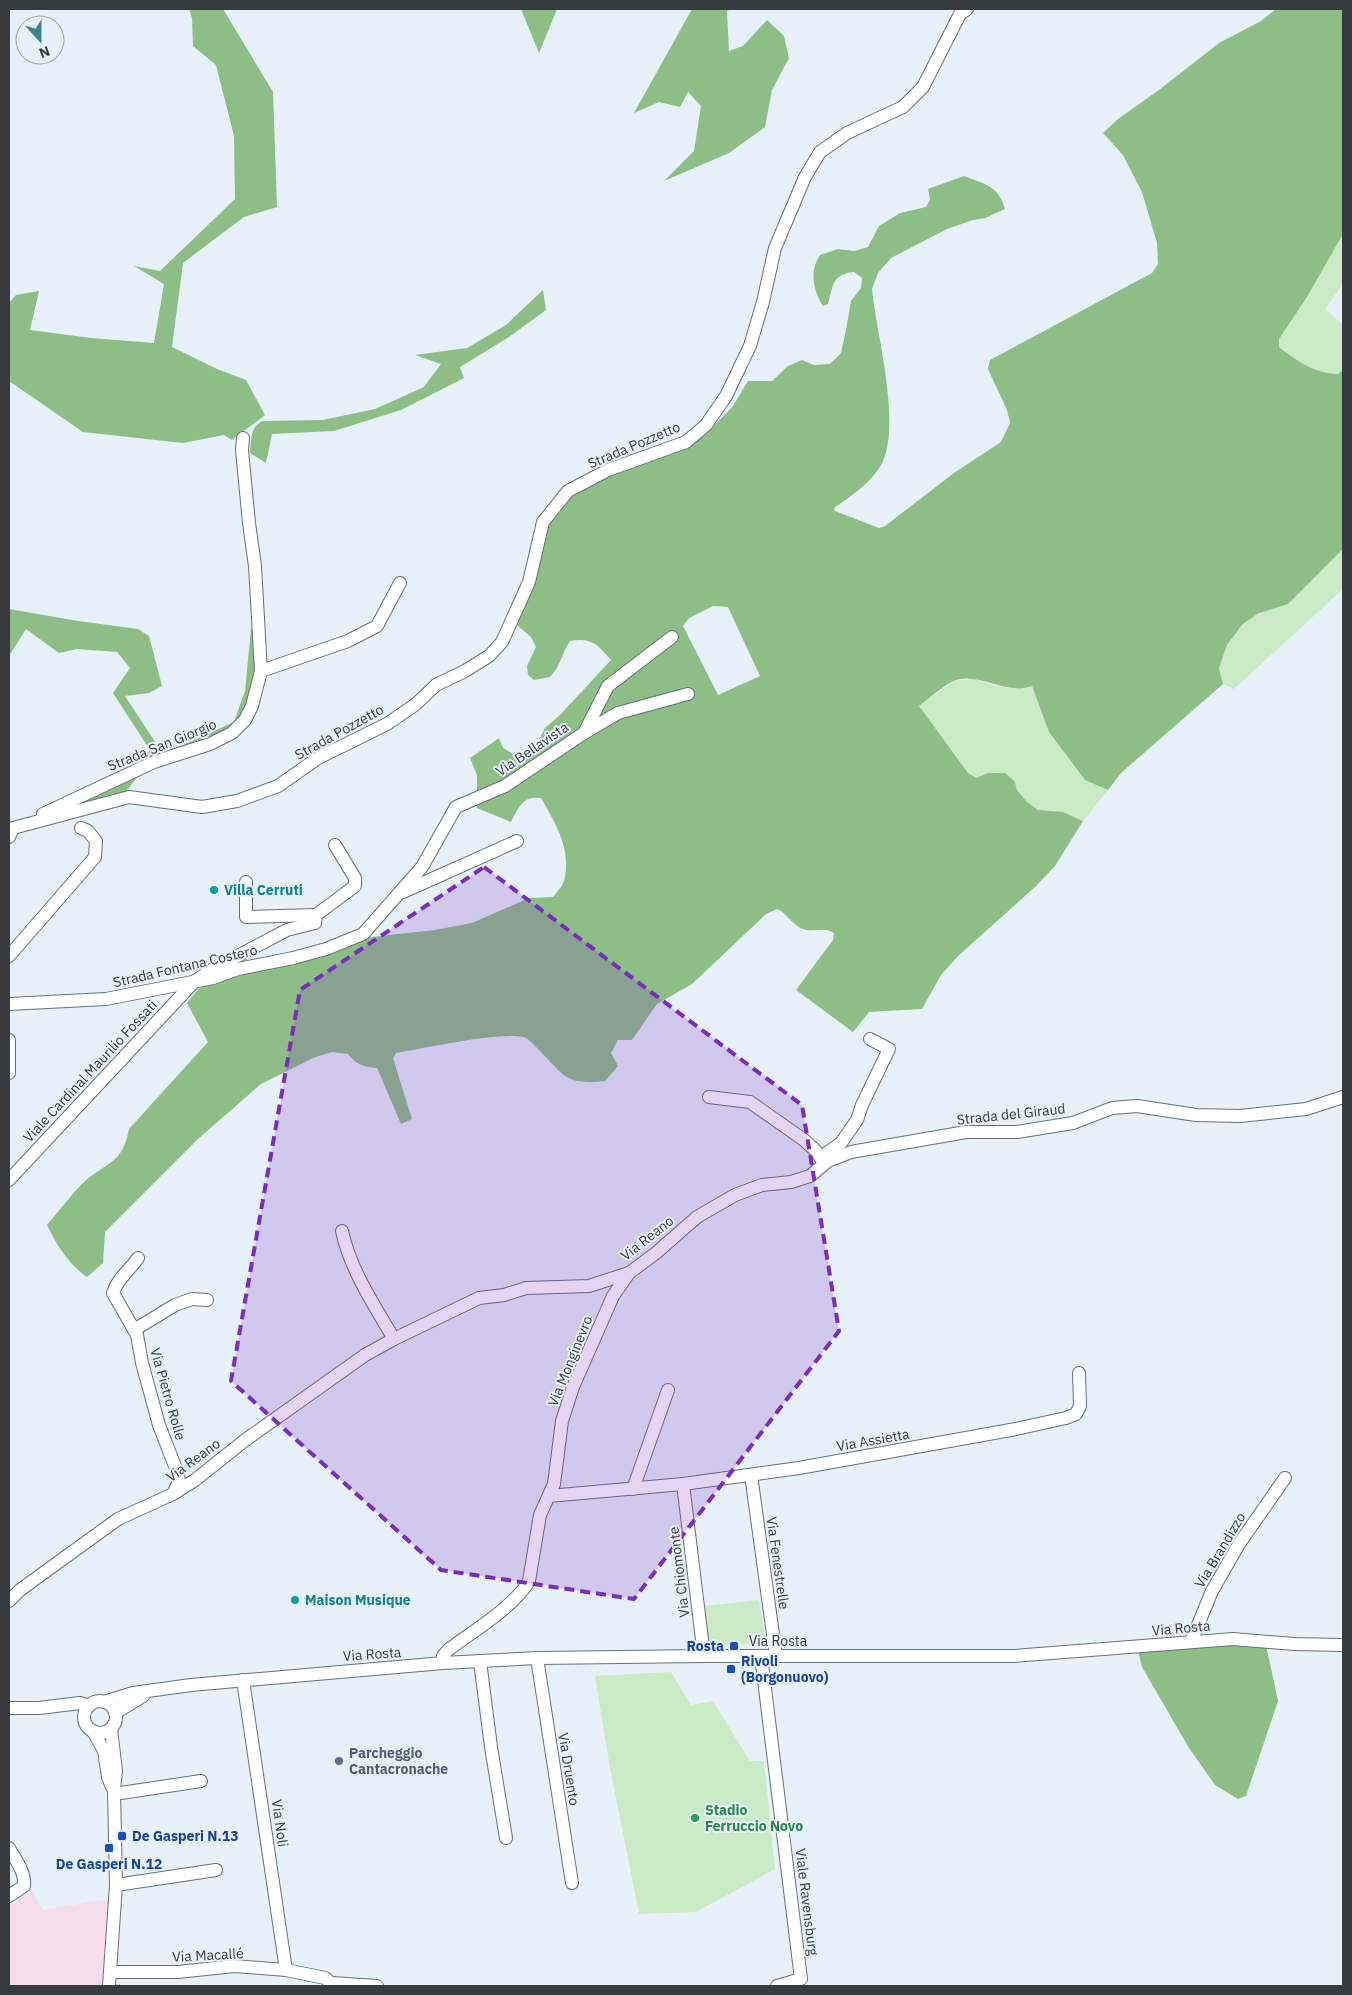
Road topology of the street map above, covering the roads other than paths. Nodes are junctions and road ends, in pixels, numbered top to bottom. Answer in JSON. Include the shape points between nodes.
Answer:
{"nodes":[{"id":1,"x":967,"y":9,"type":"edge"},
{"id":2,"x":243,"y":438,"type":"dead end"},
{"id":3,"x":400,"y":583,"type":"dead end"},
{"id":4,"x":672,"y":637,"type":"dead end"},
{"id":5,"x":261,"y":671,"type":"junction"},
{"id":6,"x":688,"y":694,"type":"dead end"},
{"id":7,"x":584,"y":733,"type":"junction"},
{"id":8,"x":82,"y":828,"type":"dead end"},
{"id":9,"x":10,"y":830,"type":"edge"},
{"id":10,"x":517,"y":840,"type":"dead end"},
{"id":11,"x":335,"y":845,"type":"dead end"},
{"id":12,"x":246,"y":882,"type":"dead end"},
{"id":13,"x":398,"y":894,"type":"junction"},
{"id":14,"x":316,"y":915,"type":"junction"},
{"id":15,"x":363,"y":934,"type":"joint"},
{"id":16,"x":9,"y":956,"type":"edge"},
{"id":17,"x":194,"y":982,"type":"junction"},
{"id":18,"x":9,"y":1004,"type":"edge"},
{"id":19,"x":870,"y":1039,"type":"dead end"},
{"id":20,"x":9,"y":1040,"type":"edge"},
{"id":21,"x":9,"y":1073,"type":"edge"},
{"id":22,"x":709,"y":1096,"type":"dead end"},
{"id":23,"x":1343,"y":1097,"type":"edge"},
{"id":24,"x":826,"y":1162,"type":"junction"},
{"id":25,"x":9,"y":1180,"type":"edge"},
{"id":26,"x":342,"y":1231,"type":"dead end"},
{"id":27,"x":138,"y":1258,"type":"dead end"},
{"id":28,"x":629,"y":1272,"type":"junction"},
{"id":29,"x":207,"y":1300,"type":"dead end"},
{"id":30,"x":134,"y":1330,"type":"junction"},
{"id":31,"x":394,"y":1339,"type":"junction"},
{"id":32,"x":1079,"y":1373,"type":"dead end"},
{"id":33,"x":668,"y":1390,"type":"dead end"},
{"id":34,"x":750,"y":1475,"type":"junction"},
{"id":35,"x":1285,"y":1478,"type":"dead end"},
{"id":36,"x":683,"y":1484,"type":"junction"},
{"id":37,"x":633,"y":1489,"type":"junction"},
{"id":38,"x":173,"y":1494,"type":"junction"},
{"id":39,"x":549,"y":1496,"type":"junction"},
{"id":40,"x":9,"y":1601,"type":"edge"},
{"id":41,"x":1191,"y":1642,"type":"junction"},
{"id":42,"x":1343,"y":1645,"type":"edge"},
{"id":43,"x":704,"y":1656,"type":"junction"},
{"id":44,"x":761,"y":1656,"type":"junction"},
{"id":45,"x":776,"y":1656,"type":"junction"},
{"id":46,"x":537,"y":1658,"type":"junction"},
{"id":47,"x":480,"y":1661,"type":"junction"},
{"id":48,"x":443,"y":1663,"type":"junction"},
{"id":49,"x":244,"y":1680,"type":"junction"},
{"id":50,"x":152,"y":1691,"type":"junction"},
{"id":51,"x":104,"y":1702,"type":"junction"},
{"id":52,"x":89,"y":1706,"type":"junction"},
{"id":53,"x":9,"y":1708,"type":"edge"},
{"id":54,"x":115,"y":1713,"type":"junction"},
{"id":55,"x":111,"y":1729,"type":"junction"},
{"id":56,"x":93,"y":1732,"type":"junction"},
{"id":57,"x":201,"y":1781,"type":"dead end"},
{"id":58,"x":114,"y":1792,"type":"junction"},
{"id":59,"x":506,"y":1838,"type":"dead end"},
{"id":60,"x":9,"y":1848,"type":"edge"},
{"id":61,"x":216,"y":1870,"type":"dead end"},
{"id":62,"x":572,"y":1883,"type":"dead end"},
{"id":63,"x":116,"y":1885,"type":"junction"},
{"id":64,"x":9,"y":1896,"type":"edge"},
{"id":65,"x":286,"y":1970,"type":"junction"},
{"id":66,"x":110,"y":1972,"type":"junction"},
{"id":67,"x":333,"y":1985,"type":"edge"},
{"id":68,"x":109,"y":1986,"type":"edge"},
{"id":69,"x":377,"y":1986,"type":"edge"},
{"id":70,"x":777,"y":1986,"type":"edge"}],
"edges":[{"from":1,"to":9,"type":"street","name":"Strada Pozzetto","via":[[960,14],[923,87],[903,107],[847,133],[820,152],[805,177],[775,248],[750,346],[726,396],[706,425],[686,442],[608,470],[568,491],[543,522],[529,582],[502,642],[489,656],[436,685],[388,724],[318,758],[278,786],[237,801],[202,806],[130,797]]},
{"from":2,"to":5,"type":"street","name":"Strada San Giorgio","via":[[258,595]]},
{"from":3,"to":5,"type":"street","via":[[377,626],[348,641]]},
{"from":4,"to":7,"type":"street","name":"Via Bellavista","via":[[608,686]]},
{"from":5,"to":9,"type":"street","name":"Strada San Giorgio","via":[[252,706],[245,720],[232,733],[210,744],[154,762]]},
{"from":6,"to":7,"type":"street","name":"Via Bellavista","via":[[618,713]]},
{"from":7,"to":13,"type":"street","name":"Via Bellavista","via":[[505,786],[456,807],[422,867]]},
{"from":8,"to":16,"type":"street","via":[[96,841],[95,857]]},
{"from":10,"to":13,"type":"street","name":"Via Bellavista"},
{"from":11,"to":14,"type":"street","via":[[355,878],[356,886]]},
{"from":12,"to":14,"type":"street","via":[[246,917]]},
{"from":13,"to":15,"type":"street","name":"Via Bellavista"},
{"from":14,"to":17,"type":"street","via":[[315,923],[287,930]]},
{"from":15,"to":17,"type":"street","name":"Strada Fontana Costero","via":[[326,949]]},
{"from":17,"to":18,"type":"street","name":"Strada Fontana Costero","via":[[106,999]]},
{"from":17,"to":25,"type":"street","name":"Viale Cardinal Maurilio Fossati"},
{"from":19,"to":24,"type":"street","name":"Via Reano","via":[[889,1049],[857,1120],[841,1143],[827,1153]]},
{"from":20,"to":21,"type":"street"},
{"from":22,"to":24,"type":"street","via":[[750,1102],[804,1140]]},
{"from":23,"to":24,"type":"street","name":"Strada del Giraud","via":[[1306,1109],[1240,1116],[1196,1115],[1137,1106],[1112,1108],[1073,1123],[1017,1132],[966,1132],[851,1152]]},
{"from":24,"to":28,"type":"street","name":"Via Reano","via":[[810,1176],[762,1185],[735,1195],[697,1217]]},
{"from":26,"to":31,"type":"street","via":[[351,1259]]},
{"from":27,"to":30,"type":"street","name":"Via Pietro Rolle","via":[[116,1284],[113,1293]]},
{"from":28,"to":31,"type":"street","name":"Via Reano","via":[[589,1286],[526,1288],[479,1298]]},
{"from":28,"to":39,"type":"street","name":"Via Monginevro","via":[[613,1296],[573,1386],[562,1421],[554,1484]]},
{"from":29,"to":30,"type":"street","via":[[192,1299]]},
{"from":30,"to":38,"type":"street","name":"Via Pietro Rolle","via":[[159,1425],[178,1474],[179,1482]]},
{"from":31,"to":38,"type":"street","name":"Via Reano","via":[[365,1355]]},
{"from":32,"to":34,"type":"street","name":"Via Assietta","via":[[1080,1406],[1076,1414],[1066,1418],[887,1453]]},
{"from":33,"to":37,"type":"street"},
{"from":34,"to":36,"type":"street","name":"Via Assietta"},
{"from":34,"to":45,"type":"street","name":"Via Fenestrelle"},
{"from":35,"to":41,"type":"street","name":"Via Brandizzo","via":[[1239,1544],[1212,1591]]},
{"from":36,"to":37,"type":"street","name":"Via Assietta"},
{"from":36,"to":43,"type":"street","name":"Via Chiomonte"},
{"from":37,"to":39,"type":"street","name":"Via Assietta"},
{"from":38,"to":40,"type":"street","name":"Via Reano","via":[[118,1519]]},
{"from":39,"to":48,"type":"street","name":"Via Monginevro","via":[[540,1516],[532,1572],[524,1589],[512,1602],[448,1650],[443,1656]]},
{"from":41,"to":42,"type":"street","name":"Via Rosta","via":[[1248,1639]]},
{"from":41,"to":45,"type":"street","name":"Via Rosta","via":[[1044,1656]]},
{"from":43,"to":44,"type":"street","name":"Via Rosta"},
{"from":43,"to":46,"type":"street","name":"Via Rosta"},
{"from":44,"to":45,"type":"street","name":"Via Rosta"},
{"from":44,"to":70,"type":"street","name":"Viale Ravensburg","via":[[801,1979]]},
{"from":46,"to":47,"type":"street","name":"Via Rosta"},
{"from":46,"to":62,"type":"street","name":"Via Druento"},
{"from":47,"to":48,"type":"street","name":"Via Rosta"},
{"from":47,"to":59,"type":"street"},
{"from":48,"to":49,"type":"street","name":"Via Rosta"},
{"from":49,"to":50,"type":"street","name":"Via Rosta"},
{"from":49,"to":65,"type":"street","name":"Via Noli"},
{"from":50,"to":51,"type":"street","name":"Via Rosta"},
{"from":50,"to":54,"type":"street","name":"Via Rosta"},
{"from":51,"to":52,"type":"street"},
{"from":51,"to":54,"type":"street"},
{"from":52,"to":53,"type":"street"},
{"from":52,"to":56,"type":"street","via":[[84,1715]]},
{"from":54,"to":55,"type":"street"},
{"from":55,"to":56,"type":"street"},
{"from":55,"to":58,"type":"street","via":[[116,1770]]},
{"from":56,"to":58,"type":"street","via":[[104,1751]]},
{"from":57,"to":58,"type":"street"},
{"from":58,"to":63,"type":"street"},
{"from":60,"to":64,"type":"street","via":[[25,1881],[24,1886]]},
{"from":61,"to":63,"type":"street"},
{"from":63,"to":66,"type":"street"},
{"from":65,"to":66,"type":"street","name":"Via Macallé","via":[[234,1966],[178,1972]]},
{"from":65,"to":67,"type":"street","name":"Via Macallé","via":[[325,1978]]},
{"from":66,"to":68,"type":"street"},
{"from":67,"to":69,"type":"street","name":"Via Macallé"}]}
